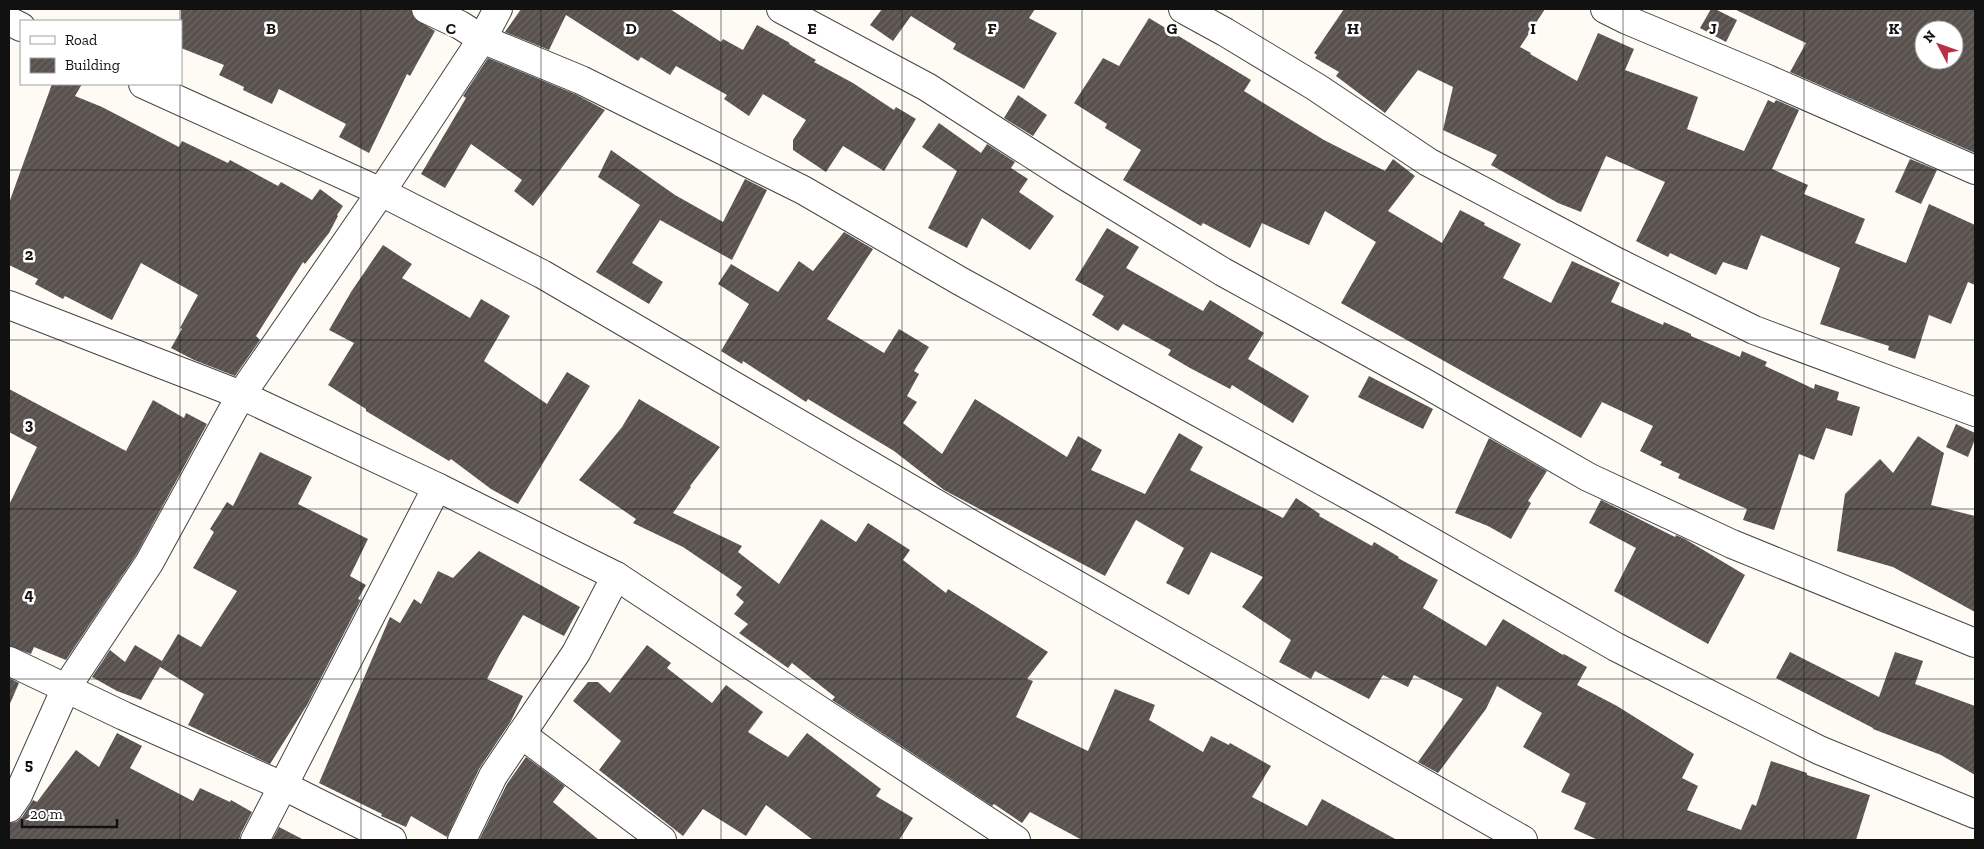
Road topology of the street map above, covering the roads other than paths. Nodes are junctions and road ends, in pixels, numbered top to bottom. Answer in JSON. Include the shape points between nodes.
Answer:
{"nodes":[{"id":1,"x":426,"y":9,"type":"edge"},
{"id":2,"x":498,"y":9,"type":"edge"},
{"id":3,"x":781,"y":9,"type":"edge"},
{"id":4,"x":1183,"y":9,"type":"edge"},
{"id":5,"x":1605,"y":9,"type":"edge"},
{"id":6,"x":482,"y":39,"type":"junction"},
{"id":7,"x":145,"y":85,"type":"edge"},
{"id":8,"x":1975,"y":170,"type":"edge"},
{"id":9,"x":381,"y":192,"type":"junction"},
{"id":10,"x":9,"y":305,"type":"edge"},
{"id":11,"x":241,"y":395,"type":"junction"},
{"id":12,"x":1975,"y":412,"type":"edge"},
{"id":13,"x":437,"y":487,"type":"junction"},
{"id":14,"x":616,"y":576,"type":"junction"},
{"id":15,"x":1975,"y":643,"type":"edge"},
{"id":16,"x":9,"y":661,"type":"edge"},
{"id":17,"x":66,"y":688,"type":"junction"},
{"id":18,"x":521,"y":734,"type":"junction"},
{"id":19,"x":284,"y":787,"type":"junction"},
{"id":20,"x":9,"y":808,"type":"edge"},
{"id":21,"x":1975,"y":814,"type":"edge"},
{"id":22,"x":256,"y":840,"type":"edge"},
{"id":23,"x":392,"y":840,"type":"edge"},
{"id":24,"x":462,"y":840,"type":"edge"},
{"id":25,"x":662,"y":840,"type":"edge"},
{"id":26,"x":1016,"y":840,"type":"edge"},
{"id":27,"x":1523,"y":840,"type":"edge"}],
"edges":[{"from":1,"to":6,"type":"street"},
{"from":2,"to":6,"type":"street"},
{"from":3,"to":15,"type":"street","via":[[927,87],[1223,272],[1588,476],[1732,544]]},
{"from":4,"to":12,"type":"street","via":[[1316,87],[1428,162],[1608,257],[1754,330]]},
{"from":5,"to":8,"type":"street"},
{"from":6,"to":9,"type":"street"},
{"from":6,"to":21,"type":"street","via":[[581,80],[804,190],[960,281],[1616,647],[1819,750]]},
{"from":7,"to":9,"type":"street"},
{"from":9,"to":11,"type":"street"},
{"from":9,"to":27,"type":"street","via":[[542,274],[986,534]]},
{"from":10,"to":11,"type":"street"},
{"from":11,"to":13,"type":"street"},
{"from":11,"to":17,"type":"street","via":[[148,563]]},
{"from":13,"to":14,"type":"street"},
{"from":13,"to":19,"type":"street"},
{"from":14,"to":18,"type":"street","via":[[576,653]]},
{"from":14,"to":26,"type":"street"},
{"from":16,"to":17,"type":"street"},
{"from":17,"to":19,"type":"street"},
{"from":17,"to":20,"type":"street","via":[[18,795]]},
{"from":18,"to":24,"type":"street","via":[[493,776]]},
{"from":18,"to":25,"type":"street"},
{"from":19,"to":22,"type":"street"},
{"from":19,"to":23,"type":"street"}]}
